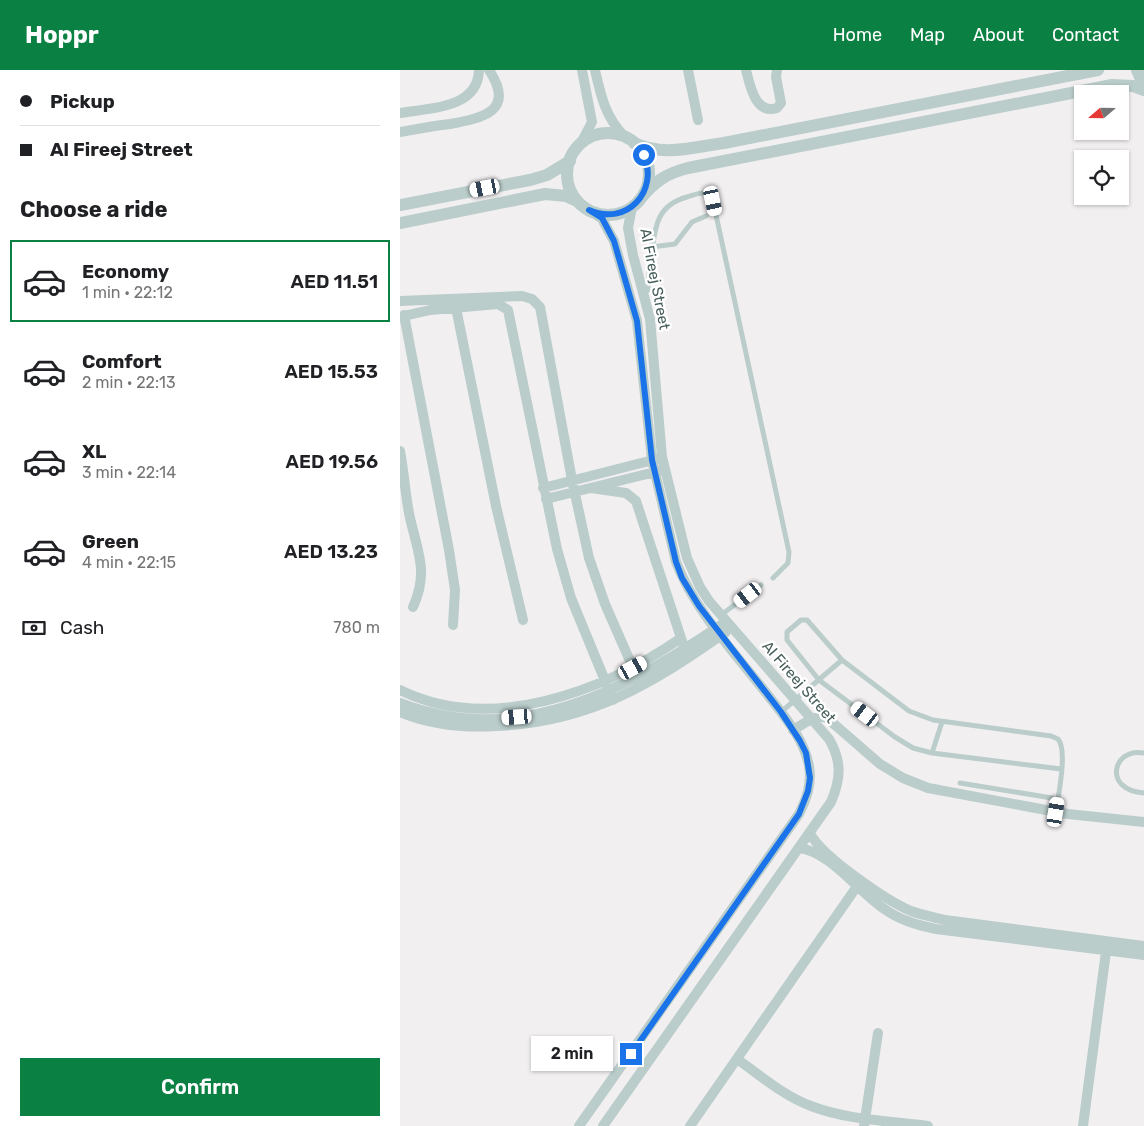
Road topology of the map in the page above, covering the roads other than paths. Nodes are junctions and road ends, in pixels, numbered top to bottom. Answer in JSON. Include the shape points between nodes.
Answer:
{"nodes":[{"id":1,"x":479,"y":70,"type":"edge"},
{"id":2,"x":490,"y":70,"type":"edge"},
{"id":3,"x":582,"y":70,"type":"edge"},
{"id":4,"x":595,"y":70,"type":"edge"},
{"id":5,"x":688,"y":70,"type":"edge"},
{"id":6,"x":746,"y":70,"type":"edge"},
{"id":7,"x":777,"y":70,"type":"edge"},
{"id":8,"x":1098,"y":70,"type":"edge"},
{"id":9,"x":1138,"y":70,"type":"edge"},
{"id":10,"x":1144,"y":86,"type":"edge"},
{"id":11,"x":1144,"y":90,"type":"edge"},
{"id":12,"x":400,"y":113,"type":"edge"},
{"id":13,"x":698,"y":120,"type":"dead end"},
{"id":14,"x":400,"y":132,"type":"edge"},
{"id":15,"x":629,"y":140,"type":"junction"},
{"id":16,"x":580,"y":145,"type":"junction"},
{"id":17,"x":570,"y":161,"type":"junction"},
{"id":18,"x":578,"y":200,"type":"junction"},
{"id":19,"x":636,"y":203,"type":"junction"},
{"id":20,"x":400,"y":205,"type":"edge"},
{"id":21,"x":589,"y":210,"type":"junction"},
{"id":22,"x":706,"y":216,"type":"dead end"},
{"id":23,"x":400,"y":223,"type":"edge"},
{"id":24,"x":652,"y":248,"type":"junction"},
{"id":25,"x":628,"y":290,"type":"junction"},
{"id":26,"x":643,"y":290,"type":"junction"},
{"id":27,"x":400,"y":301,"type":"edge"},
{"id":28,"x":456,"y":304,"type":"junction"},
{"id":29,"x":402,"y":316,"type":"edge"},
{"id":30,"x":650,"y":319,"type":"junction"},
{"id":31,"x":637,"y":321,"type":"junction"},
{"id":32,"x":400,"y":451,"type":"edge"},
{"id":33,"x":662,"y":457,"type":"junction"},
{"id":34,"x":652,"y":460,"type":"junction"},
{"id":35,"x":665,"y":469,"type":"junction"},
{"id":36,"x":654,"y":472,"type":"junction"},
{"id":37,"x":572,"y":480,"type":"junction"},
{"id":38,"x":543,"y":488,"type":"junction"},
{"id":39,"x":592,"y":488,"type":"junction"},
{"id":40,"x":574,"y":492,"type":"junction"},
{"id":41,"x":403,"y":496,"type":"edge"},
{"id":42,"x":546,"y":500,"type":"junction"},
{"id":43,"x":773,"y":578,"type":"dead end"},
{"id":44,"x":761,"y":584,"type":"dead end"},
{"id":45,"x":413,"y":607,"type":"dead end"},
{"id":46,"x":523,"y":620,"type":"dead end"},
{"id":47,"x":726,"y":622,"type":"junction"},
{"id":48,"x":453,"y":625,"type":"dead end"},
{"id":49,"x":719,"y":632,"type":"junction"},
{"id":50,"x":681,"y":638,"type":"junction"},
{"id":51,"x":686,"y":654,"type":"junction"},
{"id":52,"x":842,"y":660,"type":"junction"},
{"id":53,"x":633,"y":668,"type":"junction"},
{"id":54,"x":820,"y":680,"type":"junction"},
{"id":55,"x":604,"y":681,"type":"junction"},
{"id":56,"x":639,"y":682,"type":"junction"},
{"id":57,"x":400,"y":690,"type":"edge"},
{"id":58,"x":611,"y":696,"type":"junction"},
{"id":59,"x":796,"y":700,"type":"junction"},
{"id":60,"x":400,"y":703,"type":"edge"},
{"id":61,"x":400,"y":712,"type":"edge"},
{"id":62,"x":781,"y":712,"type":"junction"},
{"id":63,"x":812,"y":719,"type":"junction"},
{"id":64,"x":506,"y":722,"type":"junction"},
{"id":65,"x":942,"y":722,"type":"junction"},
{"id":66,"x":794,"y":730,"type":"junction"},
{"id":67,"x":932,"y":753,"type":"junction"},
{"id":68,"x":1144,"y":753,"type":"edge"},
{"id":69,"x":1061,"y":769,"type":"junction"},
{"id":70,"x":960,"y":783,"type":"dead end"},
{"id":71,"x":1144,"y":793,"type":"edge"},
{"id":72,"x":1058,"y":799,"type":"junction"},
{"id":73,"x":1056,"y":812,"type":"junction"},
{"id":74,"x":1144,"y":822,"type":"edge"},
{"id":75,"x":810,"y":833,"type":"junction"},
{"id":76,"x":799,"y":848,"type":"junction"},
{"id":77,"x":859,"y":883,"type":"junction"},
{"id":78,"x":1107,"y":945,"type":"junction"},
{"id":79,"x":1144,"y":946,"type":"edge"},
{"id":80,"x":1144,"y":954,"type":"edge"},
{"id":81,"x":878,"y":1033,"type":"dead end"},
{"id":82,"x":737,"y":1059,"type":"junction"},
{"id":83,"x":864,"y":1122,"type":"edge"},
{"id":84,"x":580,"y":1126,"type":"edge"},
{"id":85,"x":603,"y":1126,"type":"edge"},
{"id":86,"x":690,"y":1126,"type":"edge"},
{"id":87,"x":928,"y":1126,"type":"edge"},
{"id":88,"x":1083,"y":1126,"type":"edge"}],
"edges":[{"from":1,"to":12,"type":"street","via":[[476,86],[464,99]]},
{"from":2,"to":14,"type":"street","via":[[498,98],[490,113],[475,120]]},
{"from":3,"to":16,"type":"street","via":[[592,122]]},
{"from":4,"to":15,"type":"street","via":[[604,109],[610,121]]},
{"from":5,"to":13,"type":"street"},
{"from":6,"to":7,"type":"street","via":[[755,98],[773,110],[781,103]]},
{"from":8,"to":15,"type":"street","via":[[665,152],[648,149]]},
{"from":9,"to":10,"type":"street"},
{"from":11,"to":19,"type":"street","via":[[1112,85],[674,171],[655,182]]},
{"from":15,"to":16,"type":"street","via":[[605,134]]},
{"from":15,"to":19,"type":"street","via":[[644,155],[649,169],[648,185]]},
{"from":16,"to":17,"type":"street"},
{"from":17,"to":18,"type":"street","via":[[568,182]]},
{"from":17,"to":20,"type":"street","via":[[552,173],[530,180]]},
{"from":18,"to":21,"type":"street"},
{"from":18,"to":23,"type":"street","via":[[545,194]]},
{"from":19,"to":21,"type":"street","via":[[611,215]]},
{"from":19,"to":26,"type":"street","name":"Al Fireej Street","via":[[628,228]]},
{"from":21,"to":25,"type":"street","name":"Al Fireej Street","via":[[602,218],[610,232]]},
{"from":22,"to":24,"type":"lane","via":[[692,222],[675,244]]},
{"from":24,"to":26,"type":"lane","via":[[648,290]]},
{"from":24,"to":43,"type":"lane","via":[[656,221],[667,205],[702,193],[711,196],[789,552],[788,563]]},
{"from":25,"to":26,"type":"street"},
{"from":25,"to":31,"type":"street","name":"Al Fireej Street"},
{"from":26,"to":30,"type":"street","name":"Al Fireej Street"},
{"from":27,"to":28,"type":"street"},
{"from":28,"to":29,"type":"street"},
{"from":28,"to":37,"type":"street","via":[[522,296],[532,299],[540,307]]},
{"from":28,"to":38,"type":"street","via":[[498,304],[508,310]]},
{"from":28,"to":46,"type":"street","via":[[496,506]]},
{"from":29,"to":48,"type":"street","via":[[450,550],[455,590]]},
{"from":30,"to":31,"type":"street"},
{"from":30,"to":33,"type":"street","name":"Al Fireej Street"},
{"from":31,"to":34,"type":"street","name":"Al Fireej Street"},
{"from":32,"to":41,"type":"street"},
{"from":33,"to":34,"type":"street"},
{"from":33,"to":35,"type":"street","name":"Al Fireej Street"},
{"from":34,"to":36,"type":"street","name":"Al Fireej Street"},
{"from":34,"to":37,"type":"street"},
{"from":35,"to":36,"type":"street"},
{"from":35,"to":47,"type":"street","name":"Al Fireej Street","via":[[687,558],[700,588]]},
{"from":36,"to":39,"type":"street"},
{"from":36,"to":49,"type":"street","name":"Al Fireej Street","via":[[682,578]]},
{"from":37,"to":38,"type":"street"},
{"from":37,"to":40,"type":"street"},
{"from":38,"to":42,"type":"street"},
{"from":39,"to":40,"type":"street"},
{"from":39,"to":50,"type":"street","via":[[626,493],[636,501]]},
{"from":40,"to":42,"type":"street"},
{"from":40,"to":53,"type":"street","via":[[596,582]]},
{"from":41,"to":45,"type":"street","via":[[422,564],[421,585]]},
{"from":42,"to":55,"type":"street","via":[[572,598]]},
{"from":44,"to":47,"type":"lane"},
{"from":47,"to":49,"type":"street"},
{"from":47,"to":59,"type":"street","name":"Al Fireej Street"},
{"from":49,"to":51,"type":"street"},
{"from":49,"to":62,"type":"street","name":"Al Fireej Street"},
{"from":50,"to":51,"type":"street"},
{"from":50,"to":53,"type":"street"},
{"from":51,"to":56,"type":"street"},
{"from":52,"to":54,"type":"lane"},
{"from":52,"to":54,"type":"lane","via":[[807,620],[801,620],[789,630],[787,640]]},
{"from":52,"to":65,"type":"lane","via":[[909,711]]},
{"from":53,"to":55,"type":"street"},
{"from":53,"to":56,"type":"street"},
{"from":54,"to":59,"type":"lane"},
{"from":54,"to":67,"type":"lane","via":[[895,738],[913,748]]},
{"from":55,"to":57,"type":"street","via":[[547,700],[506,707],[444,704]]},
{"from":55,"to":58,"type":"street"},
{"from":56,"to":58,"type":"street"},
{"from":58,"to":64,"type":"street"},
{"from":59,"to":62,"type":"lane"},
{"from":59,"to":63,"type":"street","name":"Al Fireej Street"},
{"from":60,"to":64,"type":"street","via":[[439,715]]},
{"from":61,"to":64,"type":"street","via":[[444,725]]},
{"from":62,"to":66,"type":"street","name":"Al Fireej Street"},
{"from":63,"to":66,"type":"street"},
{"from":63,"to":73,"type":"street","via":[[823,717],[830,720],[880,764],[915,784]]},
{"from":63,"to":75,"type":"street","name":"Al Fireej Street","via":[[836,750],[840,776],[831,802]]},
{"from":65,"to":67,"type":"lane"},
{"from":65,"to":69,"type":"lane","via":[[1055,737],[1063,746]]},
{"from":66,"to":84,"type":"street","name":"Al Fireej Street","via":[[806,753],[810,778],[799,814]]},
{"from":67,"to":69,"type":"lane"},
{"from":68,"to":71,"type":"lane","via":[[1126,755],[1117,770],[1123,787],[1130,792]]},
{"from":69,"to":72,"type":"lane"},
{"from":70,"to":72,"type":"lane"},
{"from":72,"to":73,"type":"lane"},
{"from":73,"to":74,"type":"street"},
{"from":75,"to":76,"type":"street","name":"Al Fireej Street"},
{"from":75,"to":77,"type":"street","via":[[820,848]]},
{"from":76,"to":77,"type":"street","via":[[810,850]]},
{"from":76,"to":85,"type":"street","name":"Al Fireej Street"},
{"from":77,"to":78,"type":"street","via":[[944,925]]},
{"from":77,"to":82,"type":"street"},
{"from":78,"to":79,"type":"street"},
{"from":78,"to":80,"type":"street"},
{"from":78,"to":88,"type":"street"},
{"from":81,"to":83,"type":"street"},
{"from":82,"to":83,"type":"street","via":[[800,1101]]},
{"from":82,"to":86,"type":"street"},
{"from":83,"to":87,"type":"street"}]}
